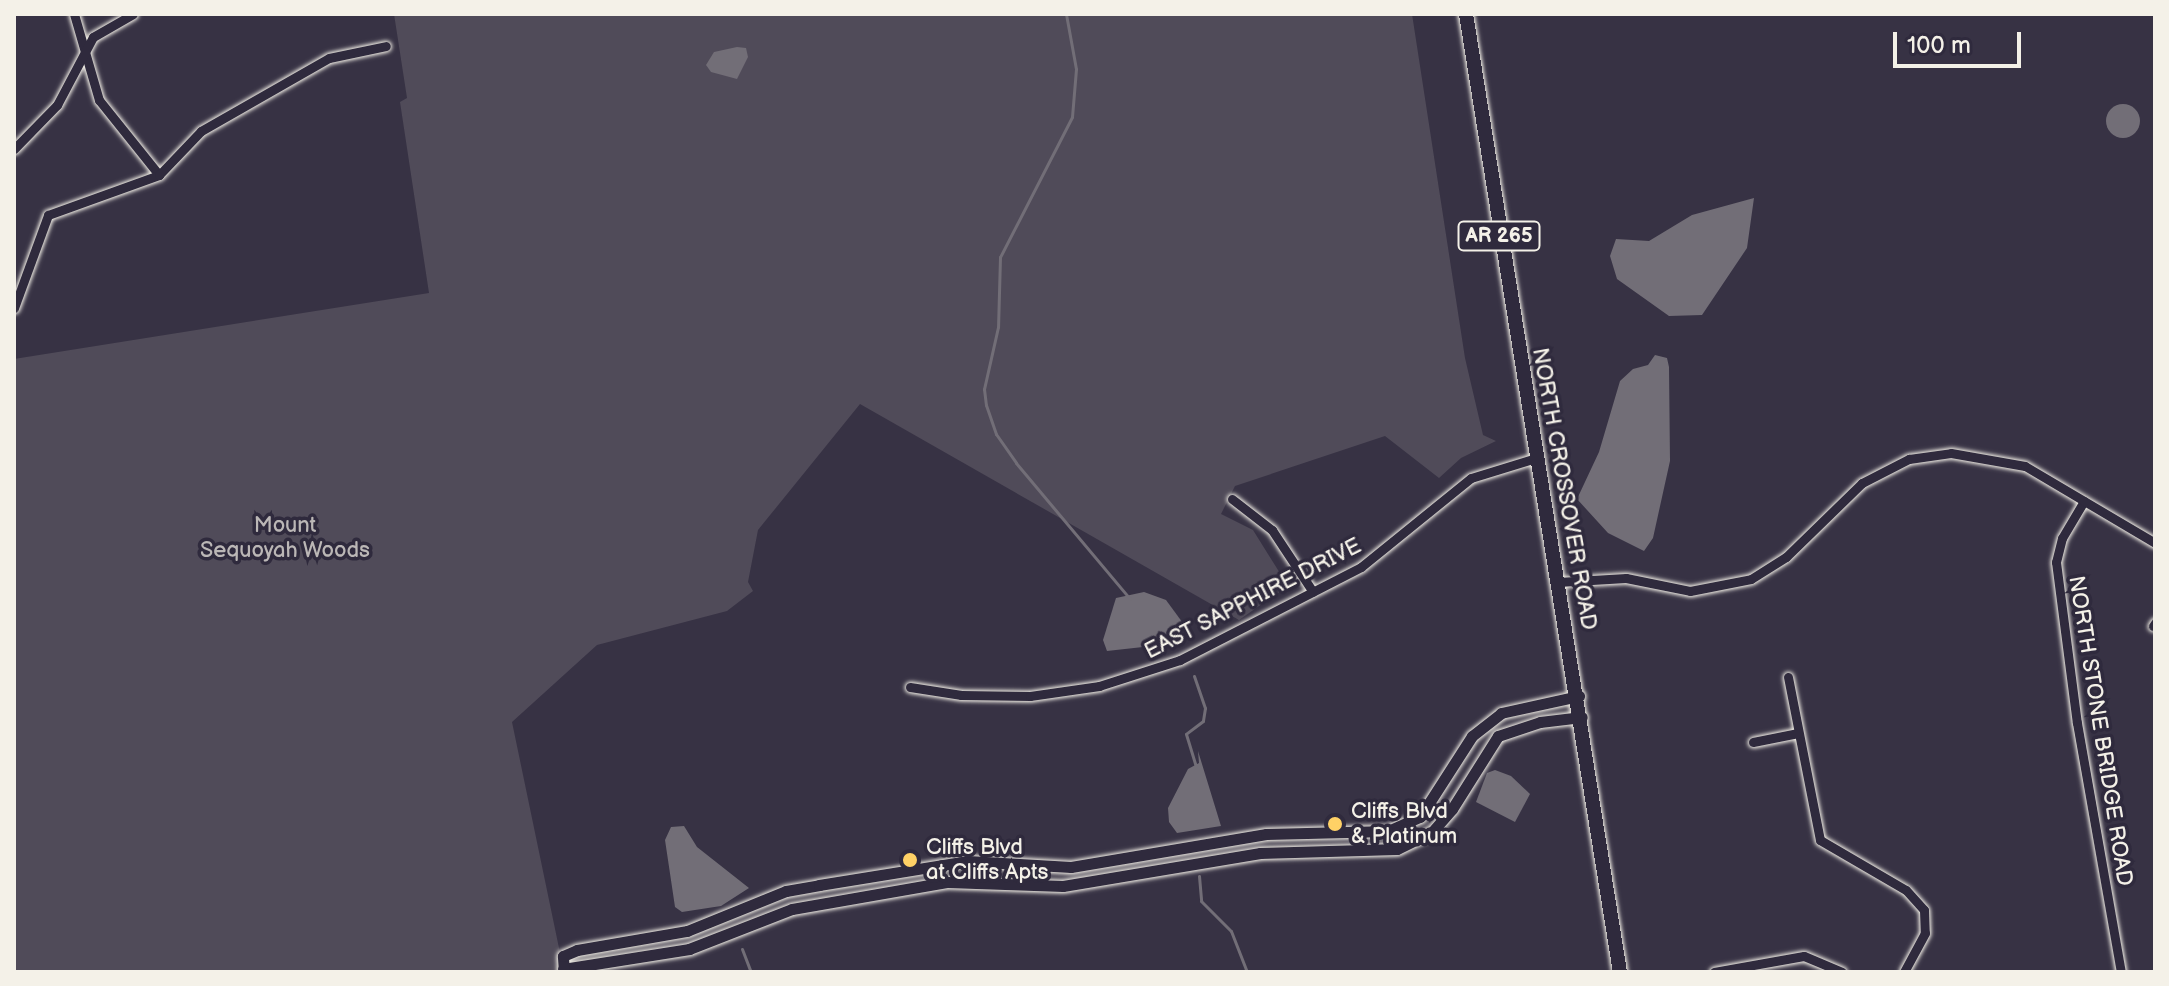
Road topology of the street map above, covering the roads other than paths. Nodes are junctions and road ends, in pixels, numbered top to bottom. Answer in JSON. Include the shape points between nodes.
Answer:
{"nodes":[{"id":1,"x":74,"y":14,"type":"edge"},
{"id":2,"x":133,"y":14,"type":"edge"},
{"id":3,"x":1466,"y":14,"type":"edge"},
{"id":4,"x":86,"y":45,"type":"junction"},
{"id":5,"x":386,"y":46,"type":"dead end"},
{"id":6,"x":14,"y":149,"type":"edge"},
{"id":7,"x":159,"y":175,"type":"junction"},
{"id":8,"x":14,"y":308,"type":"edge"},
{"id":9,"x":1536,"y":458,"type":"junction"},
{"id":10,"x":1232,"y":499,"type":"dead end"},
{"id":11,"x":2084,"y":501,"type":"junction"},
{"id":12,"x":2155,"y":543,"type":"edge"},
{"id":13,"x":1558,"y":582,"type":"junction"},
{"id":14,"x":1313,"y":592,"type":"junction"},
{"id":15,"x":1788,"y":677,"type":"dead end"},
{"id":16,"x":910,"y":687,"type":"dead end"},
{"id":17,"x":1579,"y":696,"type":"junction"},
{"id":18,"x":1582,"y":717,"type":"junction"},
{"id":19,"x":1798,"y":733,"type":"junction"},
{"id":20,"x":1753,"y":742,"type":"dead end"},
{"id":21,"x":693,"y":930,"type":"junction"},
{"id":22,"x":697,"y":947,"type":"junction"},
{"id":23,"x":564,"y":971,"type":"edge"},
{"id":24,"x":1620,"y":972,"type":"edge"},
{"id":25,"x":1714,"y":972,"type":"edge"},
{"id":26,"x":1842,"y":972,"type":"edge"},
{"id":27,"x":1904,"y":972,"type":"edge"},
{"id":28,"x":2121,"y":972,"type":"edge"}],
"edges":[{"from":1,"to":4,"type":"street"},
{"from":2,"to":4,"type":"street"},
{"from":3,"to":9,"type":"main road","name":"NORTH CROSSOVER ROAD","number":"AR 265"},
{"from":4,"to":6,"type":"street","via":[[57,105]]},
{"from":4,"to":7,"type":"street","via":[[87,68],[108,116]]},
{"from":5,"to":7,"type":"street","via":[[329,58],[201,131]]},
{"from":7,"to":8,"type":"street","via":[[48,215]]},
{"from":9,"to":13,"type":"main road","name":"NORTH CROSSOVER ROAD","number":"AR 265"},
{"from":9,"to":14,"type":"street","name":"EAST SAPPHIRE DRIVE","via":[[1471,478],[1390,549]]},
{"from":10,"to":14,"type":"street","via":[[1272,530]]},
{"from":11,"to":12,"type":"street"},
{"from":11,"to":13,"type":"street","via":[[2025,466],[1999,458],[1951,453],[1909,459],[1839,500],[1786,557],[1751,579],[1690,591],[1626,578]]},
{"from":11,"to":28,"type":"street","name":"NORTH STONE BRIDGE ROAD","via":[[2062,538],[2056,562],[2077,723]]},
{"from":13,"to":17,"type":"main road","name":"NORTH CROSSOVER ROAD","number":"AR 265"},
{"from":14,"to":16,"type":"street","name":"EAST SAPPHIRE DRIVE","via":[[1180,660],[1099,686],[986,697]]},
{"from":15,"to":19,"type":"street"},
{"from":17,"to":18,"type":"main road","name":"NORTH CROSSOVER ROAD","number":"AR 265"},
{"from":17,"to":21,"type":"street","via":[[1524,705],[1493,718],[1472,736],[1420,817],[1388,831],[1266,834],[1071,867],[945,864],[786,891]]},
{"from":18,"to":22,"type":"street","via":[[1540,722],[1498,736],[1432,832],[1397,849],[1260,853],[1063,886],[947,882],[792,909]]},
{"from":18,"to":24,"type":"main road","name":"NORTH CROSSOVER ROAD","number":"AR 265"},
{"from":19,"to":20,"type":"street"},
{"from":19,"to":27,"type":"street","via":[[1820,840],[1906,890],[1924,910],[1925,933]]},
{"from":21,"to":22,"type":"street"},
{"from":21,"to":23,"type":"street","via":[[577,950],[563,956]]},
{"from":22,"to":23,"type":"street"},
{"from":25,"to":26,"type":"street","via":[[1804,956]]}]}
